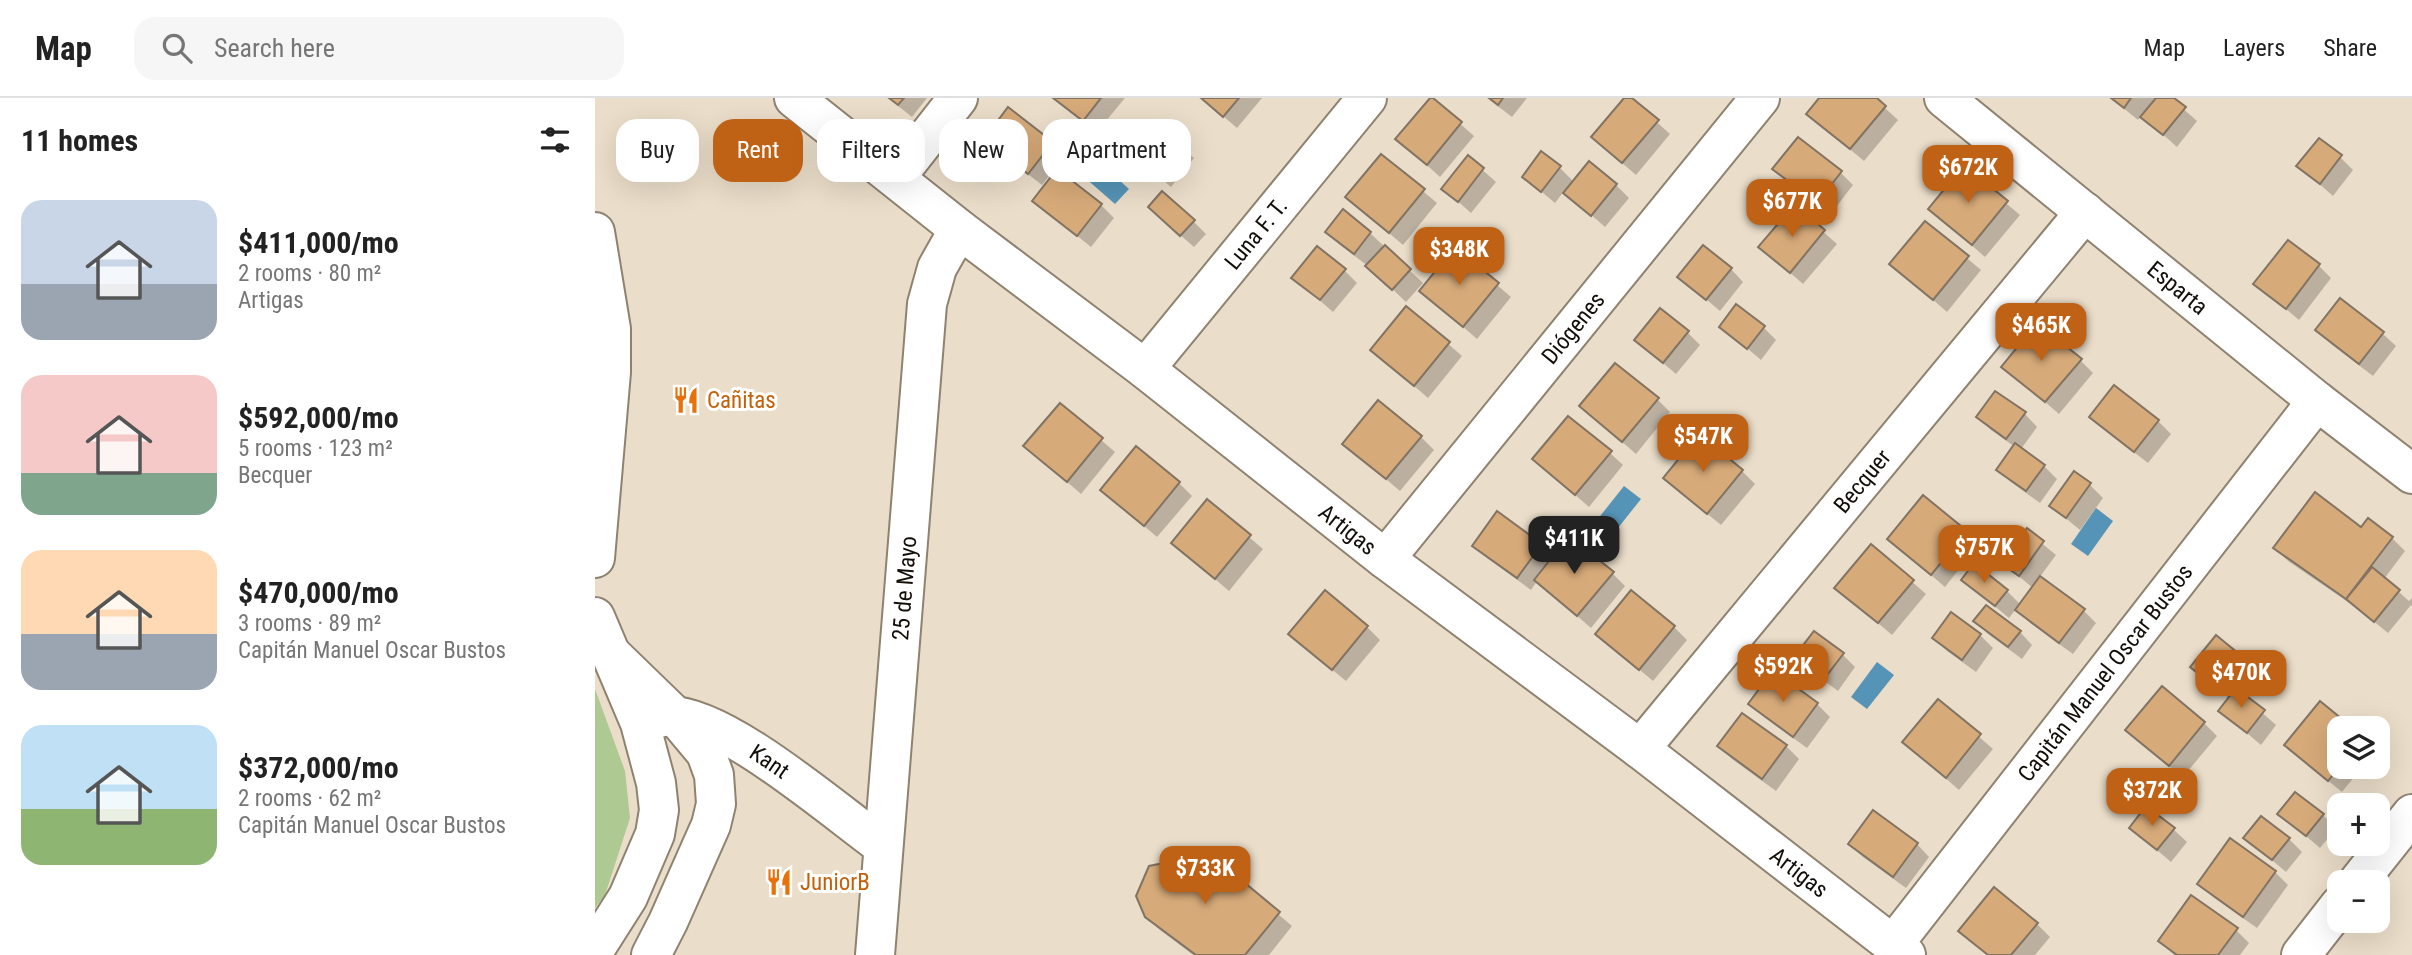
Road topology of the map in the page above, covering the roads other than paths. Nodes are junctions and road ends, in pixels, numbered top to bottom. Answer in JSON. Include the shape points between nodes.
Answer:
{"nodes":[{"id":1,"x":794,"y":98,"type":"edge"},
{"id":2,"x":958,"y":98,"type":"edge"},
{"id":3,"x":1367,"y":98,"type":"edge"},
{"id":4,"x":1760,"y":98,"type":"edge"},
{"id":5,"x":1944,"y":98,"type":"edge"},
{"id":6,"x":821,"y":119,"type":"edge"},
{"id":7,"x":925,"y":140,"type":"edge"},
{"id":8,"x":902,"y":182,"type":"edge"},
{"id":9,"x":2085,"y":212,"type":"junction"},
{"id":10,"x":959,"y":229,"type":"junction"},
{"id":11,"x":595,"y":232,"type":"edge"},
{"id":12,"x":600,"y":284,"type":"edge"},
{"id":13,"x":1145,"y":369,"type":"junction"},
{"id":14,"x":2316,"y":401,"type":"junction"},
{"id":15,"x":2412,"y":474,"type":"edge"},
{"id":16,"x":595,"y":558,"type":"edge"},
{"id":17,"x":1385,"y":559,"type":"junction"},
{"id":18,"x":601,"y":634,"type":"edge"},
{"id":19,"x":658,"y":720,"type":"junction"},
{"id":20,"x":1640,"y":749,"type":"junction"},
{"id":21,"x":2412,"y":814,"type":"edge"},
{"id":22,"x":883,"y":846,"type":"junction"},
{"id":23,"x":2368,"y":870,"type":"edge"},
{"id":24,"x":2327,"y":922,"type":"edge"},
{"id":25,"x":595,"y":950,"type":"edge"},
{"id":26,"x":1900,"y":950,"type":"edge"},
{"id":27,"x":651,"y":955,"type":"edge"},
{"id":28,"x":875,"y":955,"type":"edge"},
{"id":29,"x":2301,"y":955,"type":"edge"}],
"edges":[{"from":1,"to":6,"type":"street","name":"Artigas"},
{"from":2,"to":7,"type":"street"},
{"from":3,"to":13,"type":"street","name":"Luna F. T."},
{"from":4,"to":17,"type":"street","name":"Diógenes"},
{"from":5,"to":9,"type":"street","name":"Esparta"},
{"from":8,"to":10,"type":"street","name":"Artigas"},
{"from":9,"to":14,"type":"street","name":"Esparta"},
{"from":9,"to":20,"type":"street","name":"Becquer"},
{"from":10,"to":13,"type":"street","name":"Artigas"},
{"from":10,"to":22,"type":"street","name":"25 de Mayo","via":[[937,268],[927,304]]},
{"from":11,"to":12,"type":"street"},
{"from":12,"to":16,"type":"street","via":[[611,329],[611,372]]},
{"from":13,"to":17,"type":"street","name":"Artigas"},
{"from":14,"to":15,"type":"street","name":"Esparta"},
{"from":14,"to":26,"type":"street","name":"Capitán Manuel Oscar Bustos"},
{"from":17,"to":20,"type":"street","name":"Artigas"},
{"from":18,"to":19,"type":"street"},
{"from":19,"to":22,"type":"street","name":"Kant","via":[[705,723],[753,749]]},
{"from":19,"to":25,"type":"street","via":[[655,834],[628,897]]},
{"from":19,"to":27,"type":"street","via":[[706,753],[714,775],[716,804],[711,825]]},
{"from":20,"to":26,"type":"street","name":"Artigas"},
{"from":21,"to":23,"type":"street"},
{"from":22,"to":28,"type":"street","name":"25 de Mayo"},
{"from":24,"to":29,"type":"street"}]}
